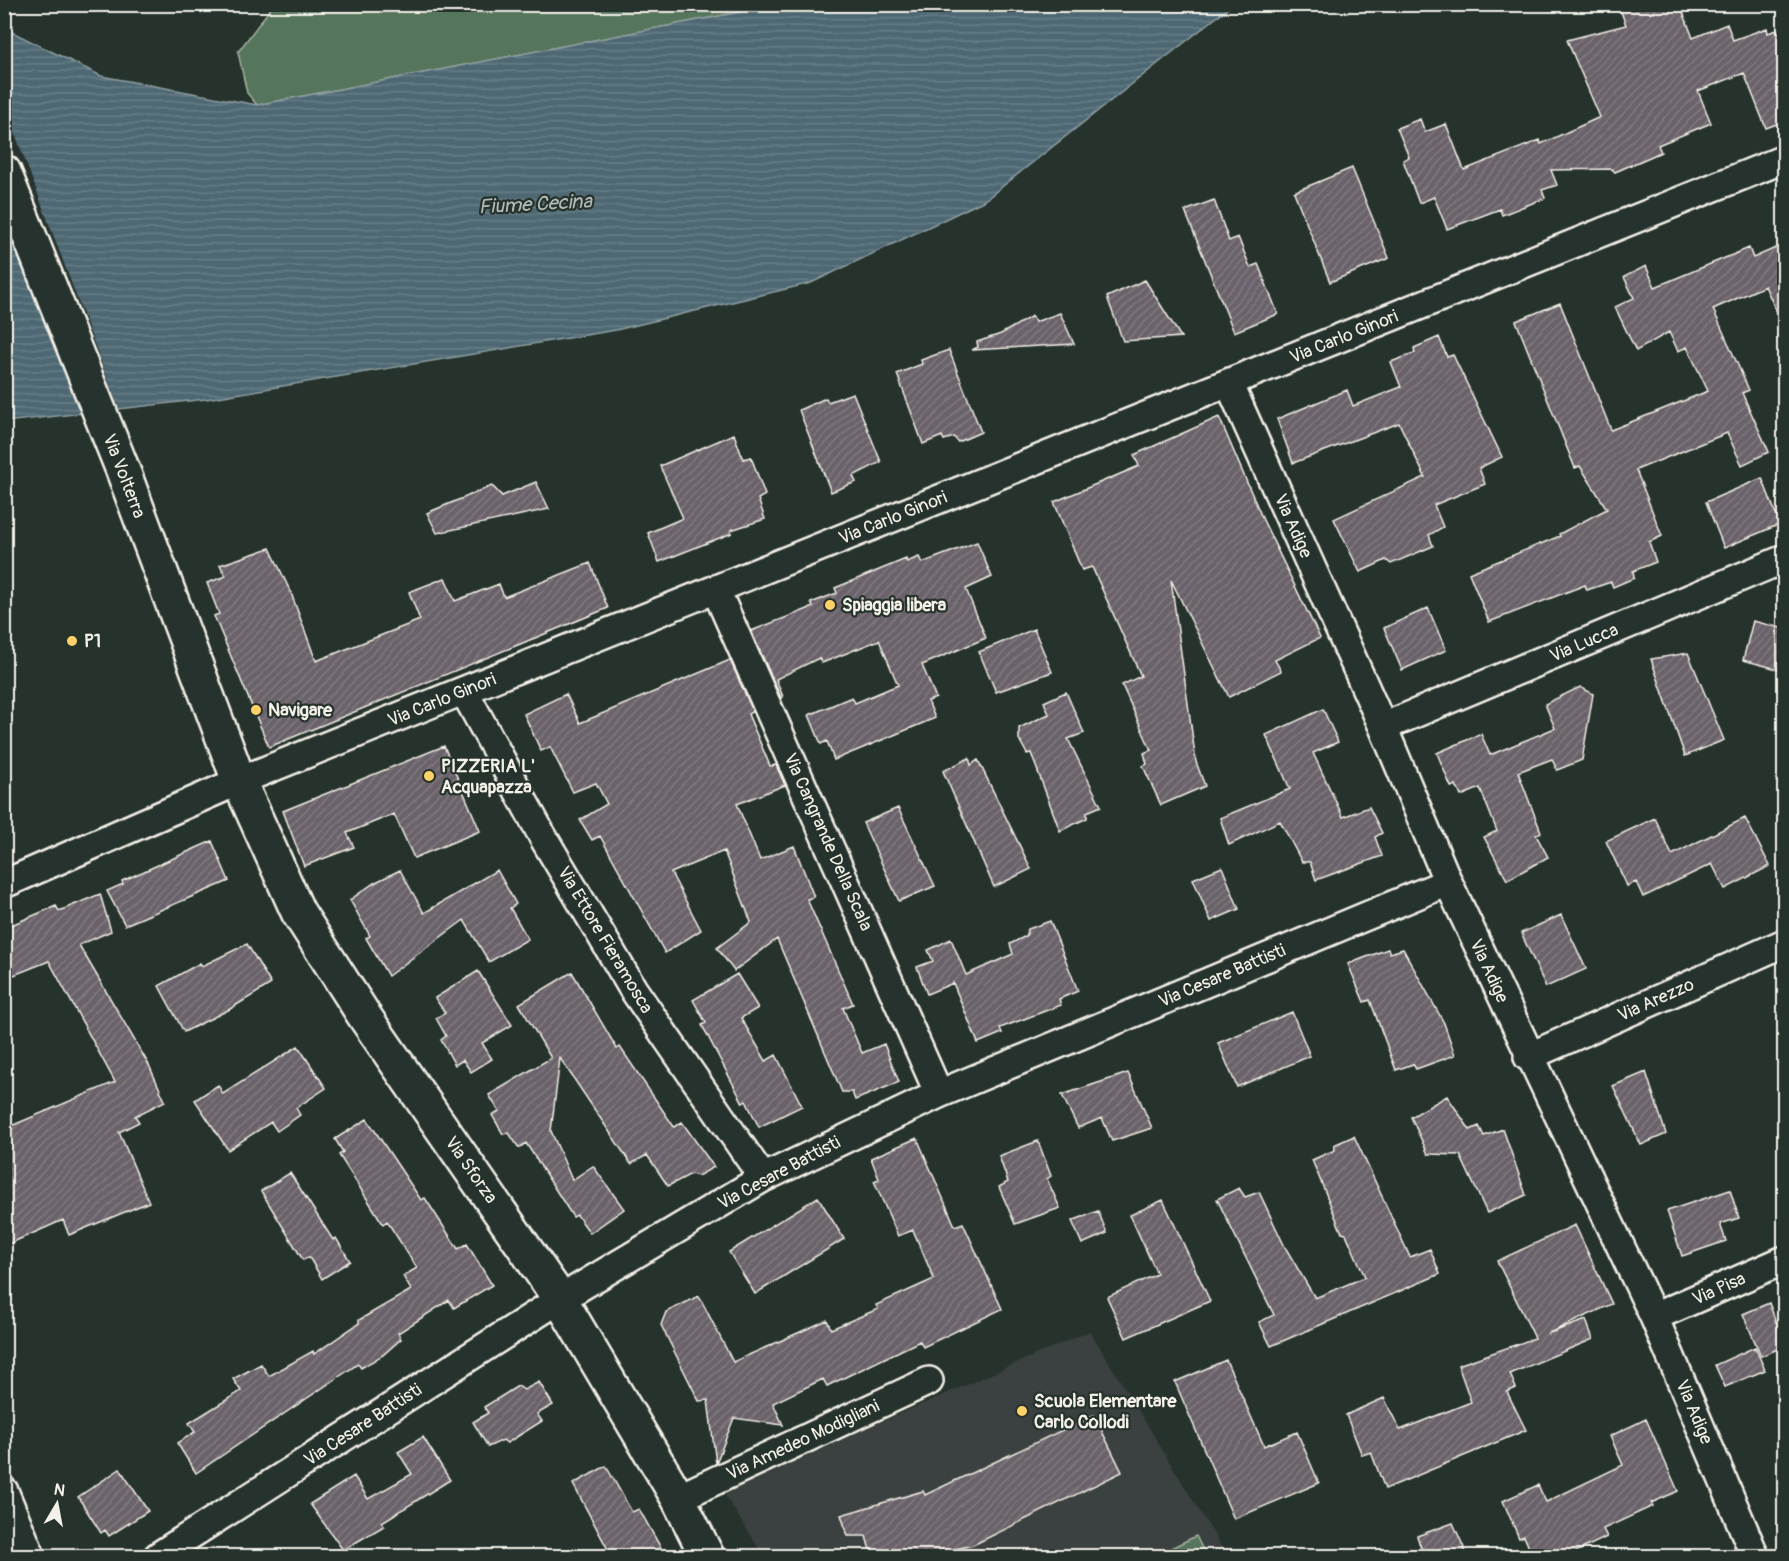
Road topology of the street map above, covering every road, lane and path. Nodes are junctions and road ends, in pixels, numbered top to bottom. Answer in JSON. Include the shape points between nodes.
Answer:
{"nodes":[{"id":1,"x":1785,"y":159,"type":"edge"},
{"id":2,"x":4,"y":172,"type":"edge"},
{"id":3,"x":1229,"y":383,"type":"junction"},
{"id":4,"x":1785,"y":559,"type":"edge"},
{"id":5,"x":716,"y":590,"type":"junction"},
{"id":6,"x":464,"y":691,"type":"junction"},
{"id":7,"x":1383,"y":727,"type":"junction"},
{"id":8,"x":239,"y":781,"type":"junction"},
{"id":9,"x":1448,"y":882,"type":"junction"},
{"id":10,"x":4,"y":884,"type":"edge"},
{"id":11,"x":1785,"y":942,"type":"edge"},
{"id":12,"x":1528,"y":1057,"type":"junction"},
{"id":13,"x":939,"y":1094,"type":"junction"},
{"id":14,"x":763,"y":1178,"type":"junction"},
{"id":15,"x":1785,"y":1260,"type":"edge"},
{"id":16,"x":560,"y":1299,"type":"junction"},
{"id":17,"x":1654,"y":1317,"type":"junction"},
{"id":18,"x":929,"y":1381,"type":"dead end"},
{"id":19,"x":4,"y":1491,"type":"edge"},
{"id":20,"x":678,"y":1498,"type":"junction"},
{"id":21,"x":31,"y":1557,"type":"edge"},
{"id":22,"x":158,"y":1557,"type":"edge"},
{"id":23,"x":707,"y":1557,"type":"edge"},
{"id":24,"x":1755,"y":1557,"type":"edge"}],
"edges":[{"from":1,"to":3,"type":"street","name":"Via Carlo Ginori"},
{"from":2,"to":8,"type":"street","name":"Via Volterra","via":[[112,443]]},
{"from":3,"to":5,"type":"street","name":"Via Carlo Ginori"},
{"from":3,"to":7,"type":"street","name":"Via Adige"},
{"from":4,"to":7,"type":"street","name":"Via Lucca"},
{"from":5,"to":6,"type":"street","name":"Via Carlo Ginori"},
{"from":5,"to":13,"type":"street","name":"Via Cangrande Della Scala"},
{"from":6,"to":8,"type":"street","name":"Via Carlo Ginori"},
{"from":6,"to":14,"type":"street","name":"Via Ettore Fieramosca","via":[[543,837],[633,990]]},
{"from":7,"to":9,"type":"street","name":"Via Adige"},
{"from":8,"to":10,"type":"street","name":"Via Carlo Ginori"},
{"from":8,"to":16,"type":"street","name":"Via Sforza","via":[[298,912],[365,1017]]},
{"from":9,"to":12,"type":"street","name":"Via Adige"},
{"from":9,"to":13,"type":"street","name":"Via Cesare Battisti"},
{"from":11,"to":12,"type":"street","name":"Via Arezzo"},
{"from":12,"to":17,"type":"street","name":"Via Adige"},
{"from":13,"to":14,"type":"street","name":"Via Cesare Battisti"},
{"from":14,"to":16,"type":"street","name":"Via Cesare Battisti"},
{"from":15,"to":17,"type":"street","name":"Via Pisa"},
{"from":16,"to":20,"type":"street","name":"Via Sforza"},
{"from":16,"to":22,"type":"street","name":"Via Cesare Battisti"},
{"from":17,"to":24,"type":"street","name":"Via Adige"},
{"from":18,"to":20,"type":"street","name":"Via Amedeo Modigliani"},
{"from":19,"to":21,"type":"street"},
{"from":20,"to":23,"type":"street","name":"Via Sforza"}]}
